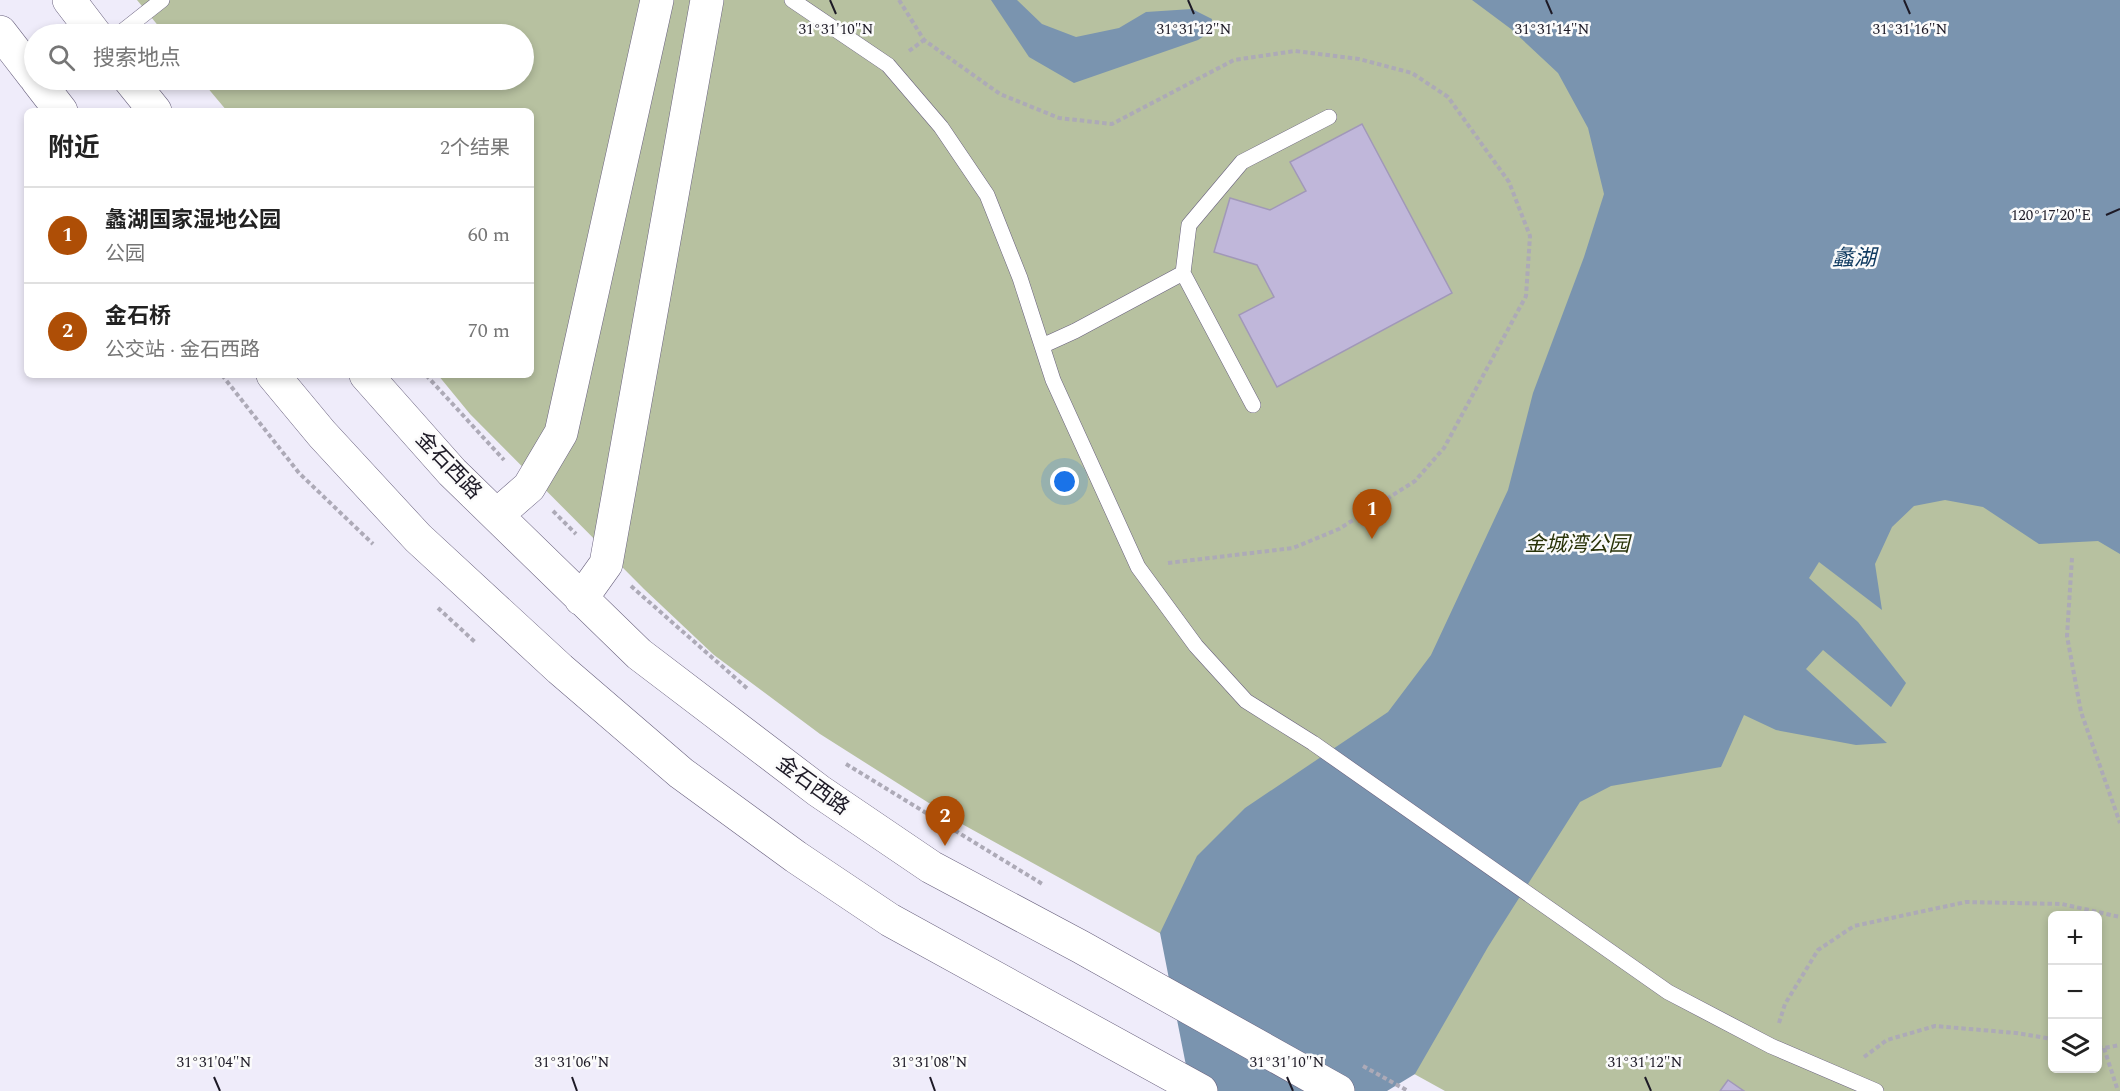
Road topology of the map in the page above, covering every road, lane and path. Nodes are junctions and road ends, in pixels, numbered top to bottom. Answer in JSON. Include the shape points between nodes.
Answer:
{"nodes":[{"id":1,"x":69,"y":0,"type":"edge"},
{"id":2,"x":162,"y":0,"type":"edge"},
{"id":3,"x":657,"y":0,"type":"edge"},
{"id":4,"x":707,"y":0,"type":"edge"},
{"id":5,"x":792,"y":0,"type":"edge"},
{"id":6,"x":898,"y":0,"type":"edge"},
{"id":7,"x":87,"y":24,"type":"edge"},
{"id":8,"x":132,"y":24,"type":"edge"},
{"id":9,"x":0,"y":32,"type":"edge"},
{"id":10,"x":24,"y":63,"type":"edge"},
{"id":11,"x":45,"y":90,"type":"edge"},
{"id":12,"x":138,"y":90,"type":"edge"},
{"id":13,"x":60,"y":108,"type":"edge"},
{"id":14,"x":152,"y":108,"type":"edge"},
{"id":15,"x":1329,"y":117,"type":"dead end"},
{"id":16,"x":1183,"y":273,"type":"junction"},
{"id":17,"x":1042,"y":346,"type":"junction"},
{"id":18,"x":275,"y":378,"type":"edge"},
{"id":19,"x":369,"y":378,"type":"edge"},
{"id":20,"x":429,"y":378,"type":"edge"},
{"id":21,"x":1253,"y":405,"type":"dead end"},
{"id":22,"x":529,"y":487,"type":"junction"},
{"id":23,"x":497,"y":515,"type":"junction"},
{"id":24,"x":2072,"y":558,"type":"dead end"},
{"id":25,"x":606,"y":564,"type":"junction"},
{"id":26,"x":1138,"y":567,"type":"junction"},
{"id":27,"x":581,"y":598,"type":"junction"},
{"id":28,"x":757,"y":697,"type":"dead end"},
{"id":29,"x":841,"y":761,"type":"dead end"},
{"id":30,"x":2120,"y":823,"type":"edge"},
{"id":31,"x":1050,"y":888,"type":"dead end"},
{"id":32,"x":2120,"y":917,"type":"edge"},
{"id":33,"x":2048,"y":1038,"type":"edge"},
{"id":34,"x":2120,"y":1045,"type":"edge"},
{"id":35,"x":1771,"y":1046,"type":"junction"},
{"id":36,"x":2104,"y":1048,"type":"joint"},
{"id":37,"x":1846,"y":1079,"type":"junction"},
{"id":38,"x":1201,"y":1091,"type":"edge"},
{"id":39,"x":1338,"y":1091,"type":"edge"},
{"id":40,"x":1876,"y":1091,"type":"edge"},
{"id":41,"x":2118,"y":1091,"type":"edge"}],
"edges":[{"from":1,"to":7,"type":"main road"},
{"from":2,"to":8,"type":"lane"},
{"from":3,"to":22,"type":"main road","via":[[561,433]]},
{"from":4,"to":25,"type":"main road"},
{"from":5,"to":17,"type":"lane","via":[[888,65],[941,127],[987,195]]},
{"from":6,"to":26,"type":"path","via":[[924,40],[1000,94],[1059,118],[1112,123],[1234,60],[1294,51],[1359,59],[1412,73],[1448,97],[1509,182],[1530,236],[1526,296],[1444,448],[1415,481],[1339,529],[1293,548]]},
{"from":9,"to":10,"type":"main road"},
{"from":11,"to":13,"type":"main road"},
{"from":12,"to":14,"type":"main road"},
{"from":15,"to":16,"type":"lane","via":[[1242,162],[1189,225]]},
{"from":16,"to":17,"type":"lane"},
{"from":16,"to":21,"type":"lane"},
{"from":17,"to":26,"type":"lane","via":[[1053,380]]},
{"from":18,"to":38,"type":"main road","via":[[418,538],[560,669],[681,773],[890,920]]},
{"from":19,"to":23,"type":"main road","name":"金石西路","via":[[452,472]]},
{"from":20,"to":22,"type":"path","name":"金石西路"},
{"from":22,"to":23,"type":"main road"},
{"from":22,"to":25,"type":"path","name":"金石西路"},
{"from":23,"to":27,"type":"main road","name":"金石西路"},
{"from":24,"to":30,"type":"path","via":[[2067,636],[2080,712]]},
{"from":25,"to":27,"type":"main road"},
{"from":25,"to":28,"type":"path","name":"金石西路"},
{"from":26,"to":35,"type":"lane","via":[[1196,646],[1246,701],[1313,743],[1668,992]]},
{"from":27,"to":39,"type":"main road","name":"金石西路","via":[[639,654],[819,791],[931,867]]},
{"from":29,"to":31,"type":"path","name":"金石西路"},
{"from":32,"to":35,"type":"path","via":[[2062,904],[1966,902],[1854,926],[1818,950],[1785,1004]]},
{"from":33,"to":37,"type":"path","via":[[1935,1026],[1887,1040],[1867,1054]]},
{"from":34,"to":36,"type":"path"},
{"from":35,"to":37,"type":"lane"},
{"from":36,"to":41,"type":"path"},
{"from":37,"to":40,"type":"lane"}]}
